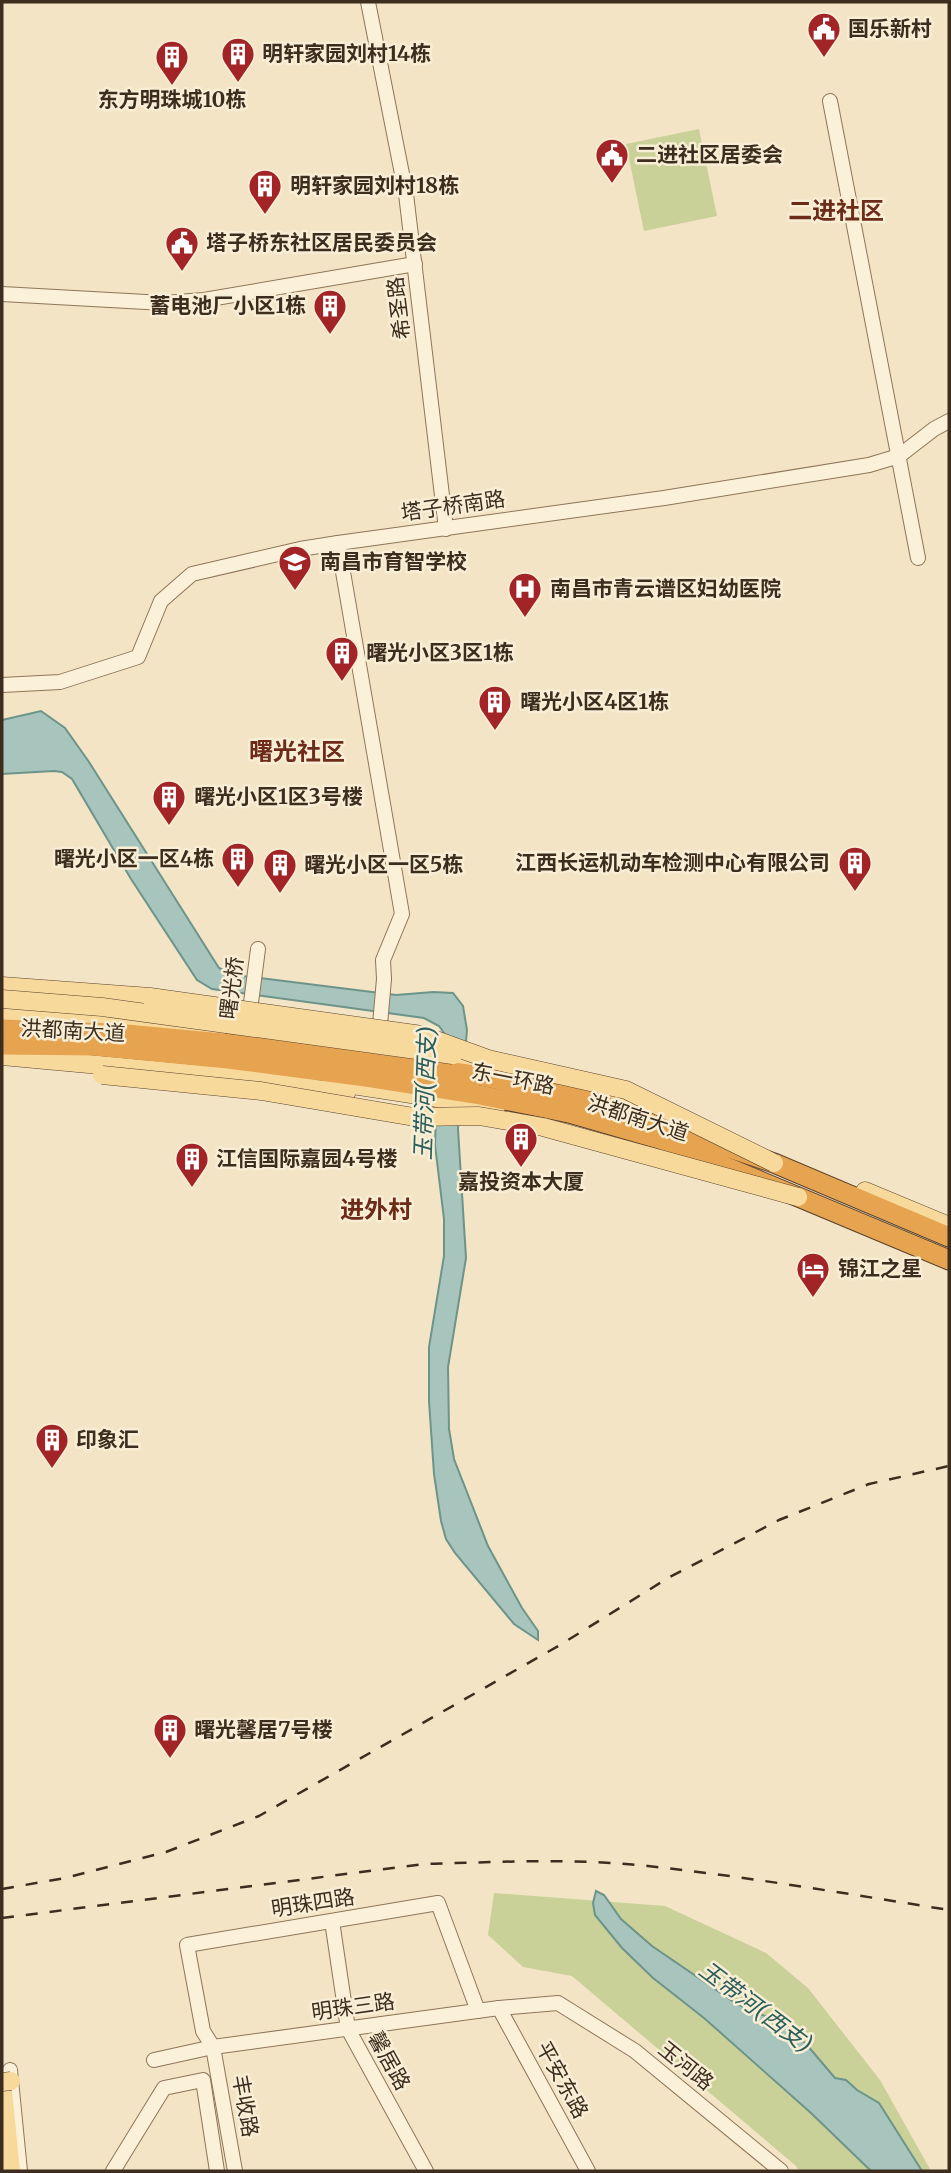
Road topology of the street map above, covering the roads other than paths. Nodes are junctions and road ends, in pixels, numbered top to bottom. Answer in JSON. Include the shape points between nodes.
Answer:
{"nodes":[{"id":1,"x":368,"y":2,"type":"edge"},
{"id":2,"x":830,"y":101,"type":"dead end"},
{"id":3,"x":415,"y":264,"type":"junction"},
{"id":4,"x":2,"y":294,"type":"edge"},
{"id":5,"x":949,"y":421,"type":"edge"},
{"id":6,"x":899,"y":456,"type":"junction"},
{"id":7,"x":446,"y":529,"type":"junction"},
{"id":8,"x":338,"y":543,"type":"junction"},
{"id":9,"x":918,"y":558,"type":"dead end"},
{"id":10,"x":2,"y":685,"type":"edge"},
{"id":11,"x":258,"y":949,"type":"dead end"},
{"id":12,"x":2,"y":986,"type":"edge"},
{"id":13,"x":2,"y":999,"type":"edge"},
{"id":14,"x":2,"y":1013,"type":"edge"},
{"id":15,"x":2,"y":1029,"type":"edge"},
{"id":16,"x":247,"y":1034,"type":"junction"},
{"id":17,"x":377,"y":1050,"type":"junction"},
{"id":18,"x":4,"y":1056,"type":"edge"},
{"id":19,"x":487,"y":1062,"type":"junction"},
{"id":20,"x":476,"y":1110,"type":"junction"},
{"id":21,"x":774,"y":1163,"type":"junction"},
{"id":22,"x":799,"y":1197,"type":"junction"},
{"id":23,"x":949,"y":1226,"type":"edge"},
{"id":24,"x":949,"y":1237,"type":"edge"},
{"id":25,"x":949,"y":1259,"type":"edge"},
{"id":26,"x":949,"y":1268,"type":"edge"},
{"id":27,"x":332,"y":1921,"type":"junction"},
{"id":28,"x":558,"y":2003,"type":"joint"},
{"id":29,"x":499,"y":2008,"type":"junction"},
{"id":30,"x":478,"y":2011,"type":"junction"},
{"id":31,"x":348,"y":2029,"type":"junction"},
{"id":32,"x":213,"y":2047,"type":"junction"},
{"id":33,"x":154,"y":2060,"type":"dead end"},
{"id":34,"x":5,"y":2077,"type":"edge"},
{"id":35,"x":2,"y":2165,"type":"edge"},
{"id":36,"x":779,"y":2170,"type":"edge"},
{"id":37,"x":2,"y":2171,"type":"edge"},
{"id":38,"x":11,"y":2171,"type":"edge"},
{"id":39,"x":20,"y":2171,"type":"edge"},
{"id":40,"x":113,"y":2171,"type":"edge"},
{"id":41,"x":217,"y":2171,"type":"edge"},
{"id":42,"x":235,"y":2171,"type":"edge"},
{"id":43,"x":426,"y":2171,"type":"edge"},
{"id":44,"x":588,"y":2171,"type":"edge"}],
"edges":[{"from":1,"to":3,"type":"street","name":"希圣路","via":[[406,194]]},
{"from":2,"to":6,"type":"street"},
{"from":3,"to":4,"type":"street","via":[[164,303]]},
{"from":3,"to":7,"type":"street","name":"希圣路"},
{"from":5,"to":6,"type":"street","name":"塔子桥南路"},
{"from":6,"to":7,"type":"street","name":"塔子桥南路","via":[[842,470]]},
{"from":6,"to":9,"type":"street"},
{"from":7,"to":8,"type":"street","name":"塔子桥南路"},
{"from":8,"to":10,"type":"street","name":"塔子桥南路","via":[[192,574],[161,601],[138,657],[60,682]]},
{"from":8,"to":17,"type":"street","via":[[402,914],[383,960]]},
{"from":11,"to":16,"type":"street","name":"曙光桥","bridge":true},
{"from":12,"to":19,"type":"main road","bridge":true,"via":[[150,998],[422,1035]]},
{"from":13,"to":19,"type":"main road","bridge":true,"via":[[102,1007]]},
{"from":14,"to":16,"type":"main road","name":"洪都南大道"},
{"from":15,"to":21,"type":"highway","name":"东一环路","bridge":true,"via":[[116,1033],[299,1050],[481,1076],[582,1098]]},
{"from":16,"to":17,"type":"main road","name":"洪都南大道"},
{"from":17,"to":19,"type":"main road","name":"洪都南大道","bridge":true},
{"from":18,"to":20,"type":"main road","bridge":true,"via":[[273,1081]]},
{"from":18,"to":20,"type":"main road","name":"洪都南大道","via":[[93,1052],[248,1069],[422,1096]]},
{"from":18,"to":20,"type":"main road","bridge":true,"via":[[102,1075],[261,1091],[414,1117]]},
{"from":18,"to":22,"type":"highway","name":"东一环路","bridge":true,"via":[[94,1046],[228,1059],[475,1094],[569,1113],[662,1140]]},
{"from":19,"to":21,"type":"main road","bridge":true,"via":[[626,1090]]},
{"from":19,"to":23,"type":"main road","name":"洪都南大道","via":[[638,1104],[768,1151]]},
{"from":20,"to":22,"type":"main road","bridge":true},
{"from":20,"to":26,"type":"main road","name":"洪都南大道","via":[[568,1119],[634,1138],[719,1169]]},
{"from":21,"to":24,"type":"highway","name":"东一环路"},
{"from":22,"to":25,"type":"highway","name":"东一环路"},
{"from":27,"to":30,"type":"street","name":"明珠四路","via":[[438,1903]]},
{"from":27,"to":31,"type":"street","name":"馨居路"},
{"from":27,"to":32,"type":"street","name":"明珠四路","via":[[187,1945],[203,2031]]},
{"from":28,"to":29,"type":"street","name":"明珠三路"},
{"from":28,"to":36,"type":"street","name":"玉河路","via":[[635,2051]]},
{"from":29,"to":30,"type":"street","name":"明珠三路"},
{"from":29,"to":44,"type":"street","name":"平安东路"},
{"from":30,"to":31,"type":"street","name":"明珠三路"},
{"from":31,"to":32,"type":"street","name":"明珠三路"},
{"from":31,"to":43,"type":"street","name":"馨居路"},
{"from":32,"to":33,"type":"street","name":"明珠三路"},
{"from":32,"to":42,"type":"street","name":"丰收路"},
{"from":34,"to":38,"type":"main road"},
{"from":34,"to":39,"type":"street"},
{"from":35,"to":37,"type":"main road"},
{"from":40,"to":41,"type":"street","via":[[164,2088],[202,2080]]}]}
